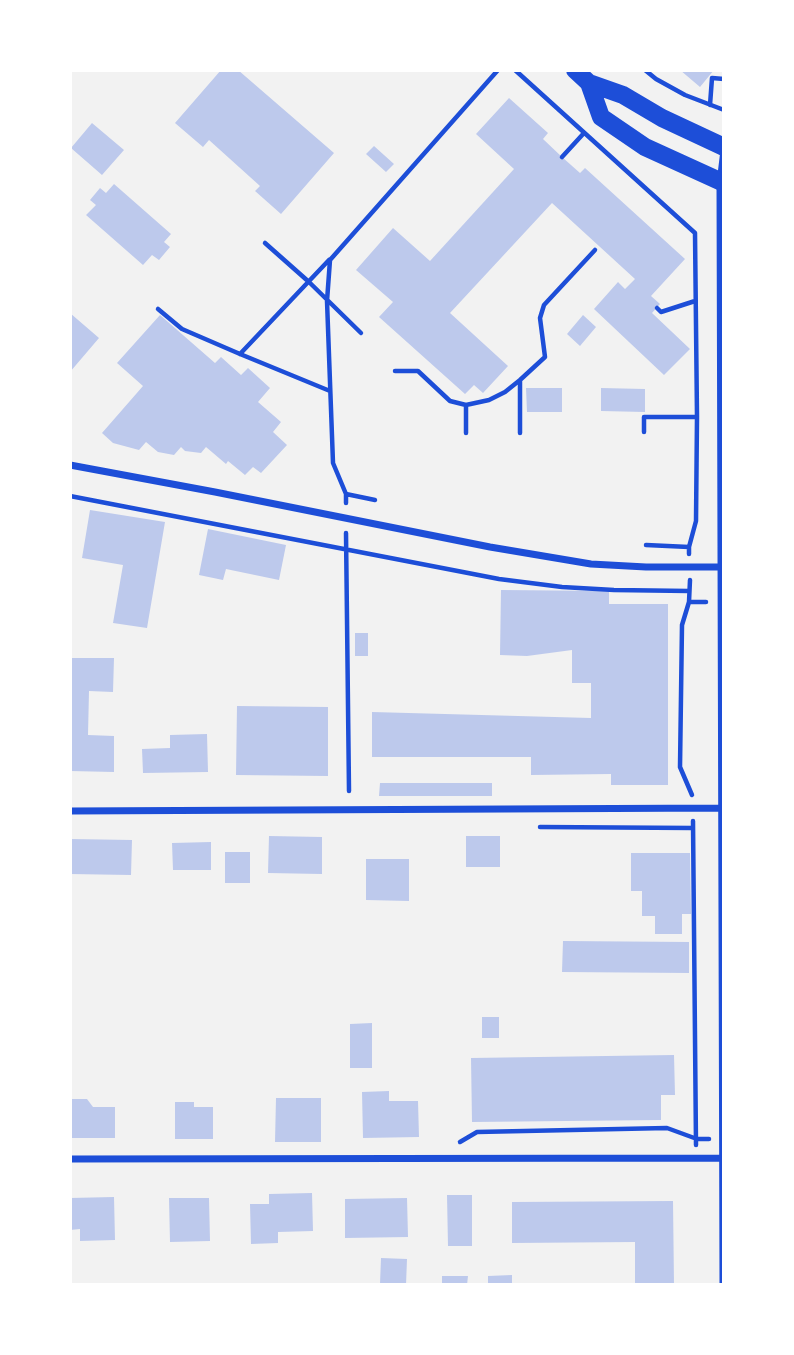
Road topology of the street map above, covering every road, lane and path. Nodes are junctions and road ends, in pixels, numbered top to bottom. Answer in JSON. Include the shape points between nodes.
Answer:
{"nodes":[{"id":1,"x":498,"y":70,"type":"edge"},
{"id":2,"x":515,"y":70,"type":"edge"},
{"id":3,"x":575,"y":70,"type":"edge"},
{"id":4,"x":645,"y":70,"type":"edge"},
{"id":5,"x":724,"y":79,"type":"edge"},
{"id":6,"x":705,"y":80,"type":"dead end"},
{"id":7,"x":589,"y":83,"type":"junction"},
{"id":8,"x":712,"y":86,"type":"junction"},
{"id":9,"x":710,"y":105,"type":"junction"},
{"id":10,"x":724,"y":110,"type":"edge"},
{"id":11,"x":584,"y":133,"type":"junction"},
{"id":12,"x":724,"y":148,"type":"edge"},
{"id":13,"x":562,"y":157,"type":"dead end"},
{"id":14,"x":722,"y":183,"type":"edge"},
{"id":15,"x":265,"y":243,"type":"dead end"},
{"id":16,"x":594,"y":250,"type":"dead end"},
{"id":17,"x":330,"y":260,"type":"junction"},
{"id":18,"x":309,"y":282,"type":"junction"},
{"id":19,"x":327,"y":301,"type":"junction"},
{"id":20,"x":695,"y":301,"type":"junction"},
{"id":21,"x":657,"y":308,"type":"dead end"},
{"id":22,"x":158,"y":309,"type":"dead end"},
{"id":23,"x":361,"y":333,"type":"dead end"},
{"id":24,"x":240,"y":354,"type":"junction"},
{"id":25,"x":396,"y":371,"type":"dead end"},
{"id":26,"x":520,"y":380,"type":"junction"},
{"id":27,"x":330,"y":391,"type":"junction"},
{"id":28,"x":466,"y":405,"type":"junction"},
{"id":29,"x":697,"y":417,"type":"junction"},
{"id":30,"x":644,"y":432,"type":"dead end"},
{"id":31,"x":466,"y":433,"type":"dead end"},
{"id":32,"x":520,"y":433,"type":"dead end"},
{"id":33,"x":70,"y":465,"type":"edge"},
{"id":34,"x":346,"y":494,"type":"junction"},
{"id":35,"x":70,"y":496,"type":"edge"},
{"id":36,"x":375,"y":500,"type":"dead end"},
{"id":37,"x":345,"y":519,"type":"junction"},
{"id":38,"x":646,"y":545,"type":"dead end"},
{"id":39,"x":346,"y":549,"type":"junction"},
{"id":40,"x":723,"y":567,"type":"edge"},
{"id":41,"x":349,"y":791,"type":"dead end"},
{"id":42,"x":692,"y":793,"type":"dead end"},
{"id":43,"x":722,"y":808,"type":"edge"},
{"id":44,"x":70,"y":811,"type":"edge"},
{"id":45,"x":693,"y":828,"type":"dead end"},
{"id":46,"x":697,"y":1139,"type":"dead end"},
{"id":47,"x":724,"y":1158,"type":"edge"},
{"id":48,"x":70,"y":1159,"type":"edge"},
{"id":49,"x":723,"y":1285,"type":"edge"}],
"edges":[{"from":1,"to":17,"type":"path"},
{"from":2,"to":11,"type":"path"},
{"from":3,"to":7,"type":"main road"},
{"from":4,"to":9,"type":"path"},
{"from":5,"to":8,"type":"path","via":[[712,78]]},
{"from":6,"to":8,"type":"path"},
{"from":7,"to":12,"type":"main road","via":[[623,95]]},
{"from":7,"to":14,"type":"main road","via":[[601,117],[645,147]]},
{"from":8,"to":9,"type":"path"},
{"from":9,"to":10,"type":"path"},
{"from":11,"to":13,"type":"path"},
{"from":11,"to":20,"type":"path","via":[[695,233]]},
{"from":12,"to":14,"type":"street"},
{"from":14,"to":40,"type":"street"},
{"from":15,"to":18,"type":"path"},
{"from":16,"to":26,"type":"path","via":[[544,305],[540,318],[545,357]]},
{"from":17,"to":18,"type":"path"},
{"from":17,"to":19,"type":"path"},
{"from":18,"to":19,"type":"path"},
{"from":18,"to":24,"type":"path"},
{"from":19,"to":23,"type":"path"},
{"from":19,"to":27,"type":"path"},
{"from":20,"to":21,"type":"path","via":[[661,312]]},
{"from":20,"to":29,"type":"path"},
{"from":22,"to":24,"type":"path","via":[[182,329]]},
{"from":24,"to":27,"type":"path"},
{"from":25,"to":28,"type":"path","via":[[418,371],[450,401]]},
{"from":26,"to":28,"type":"path","via":[[489,400]]},
{"from":26,"to":32,"type":"path"},
{"from":27,"to":34,"type":"path","via":[[333,463]]},
{"from":28,"to":31,"type":"path"},
{"from":29,"to":30,"type":"path","via":[[644,417]]},
{"from":29,"to":38,"type":"path","via":[[696,521],[689,547]]},
{"from":33,"to":37,"type":"street"},
{"from":34,"to":36,"type":"path"},
{"from":34,"to":37,"type":"path"},
{"from":35,"to":39,"type":"path"},
{"from":37,"to":40,"type":"street","via":[[591,564]]},
{"from":39,"to":41,"type":"path"},
{"from":39,"to":42,"type":"path","via":[[562,587],[689,591],[682,625],[680,766]]},
{"from":40,"to":43,"type":"street"},
{"from":43,"to":44,"type":"street"},
{"from":43,"to":47,"type":"street"},
{"from":45,"to":46,"type":"path"},
{"from":47,"to":48,"type":"street"},
{"from":47,"to":49,"type":"street"}]}
